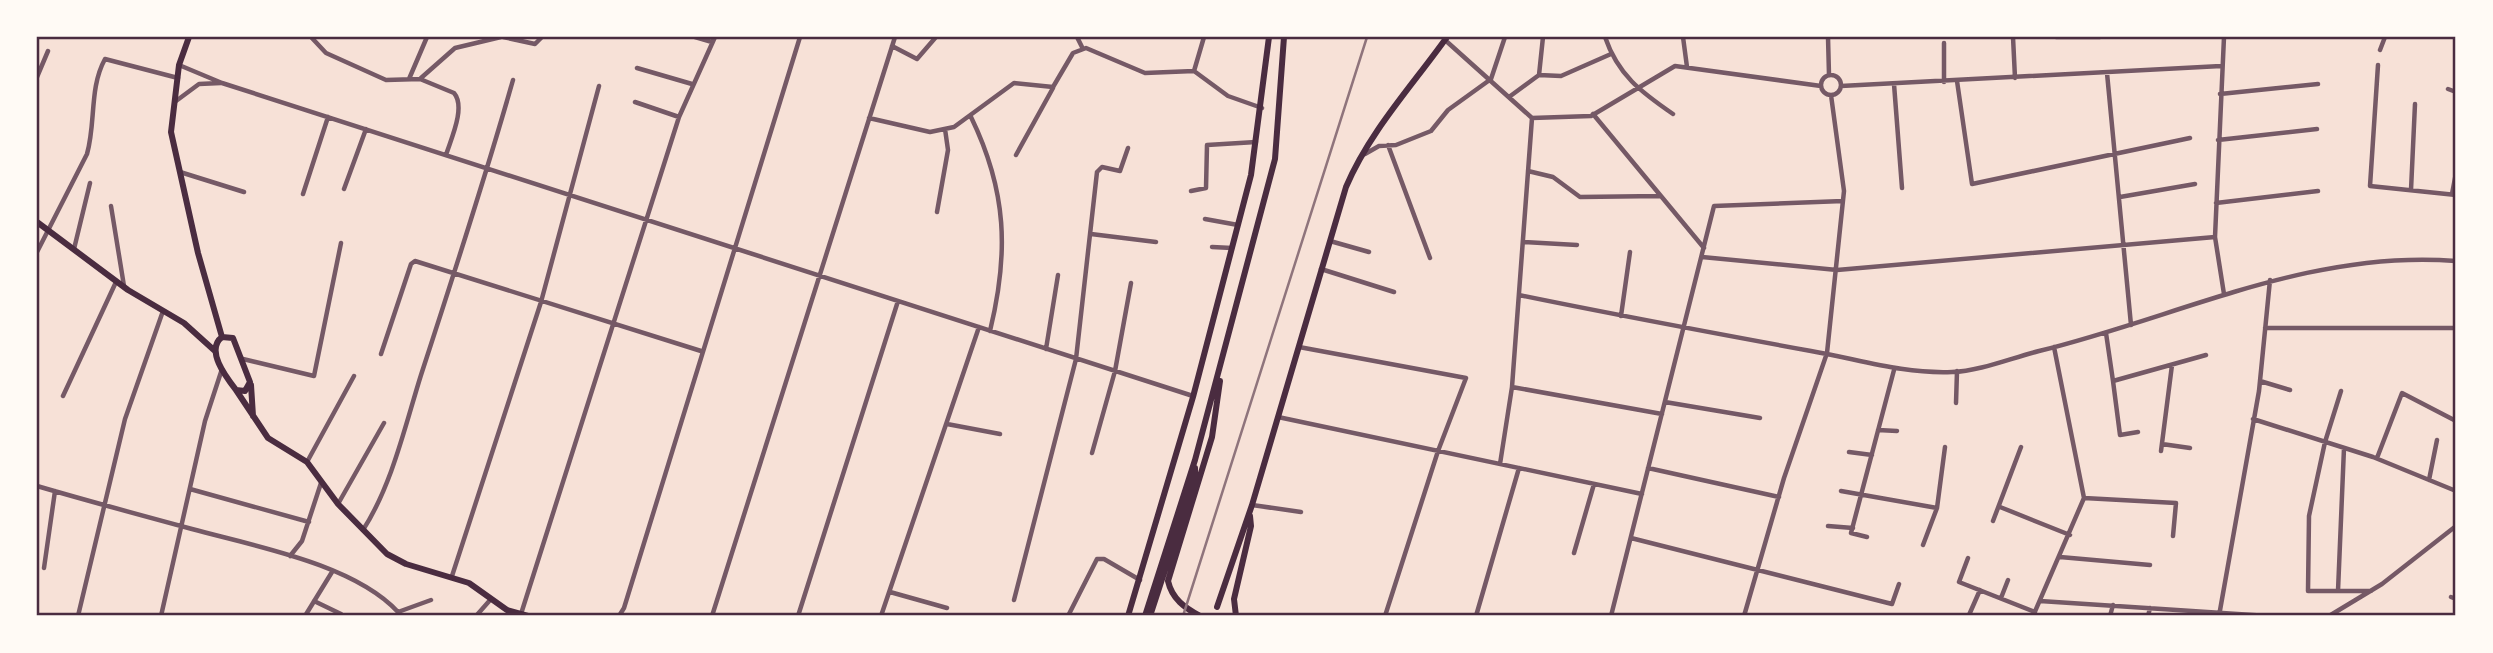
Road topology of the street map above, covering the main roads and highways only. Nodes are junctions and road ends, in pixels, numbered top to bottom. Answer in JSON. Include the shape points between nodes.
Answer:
{"nodes":[{"id":1,"x":189,"y":37,"type":"edge"},
{"id":2,"x":1269,"y":37,"type":"edge"},
{"id":3,"x":1284,"y":37,"type":"edge"},
{"id":4,"x":1446,"y":39,"type":"edge"},
{"id":5,"x":37,"y":222,"type":"edge"},
{"id":6,"x":222,"y":337,"type":"junction"},
{"id":7,"x":215,"y":351,"type":"junction"},
{"id":8,"x":1221,"y":369,"type":"junction"},
{"id":9,"x":250,"y":382,"type":"junction"},
{"id":10,"x":236,"y":390,"type":"junction"},
{"id":11,"x":1194,"y":397,"type":"junction"},
{"id":12,"x":1210,"y":403,"type":"junction"},
{"id":13,"x":253,"y":418,"type":"junction"},
{"id":14,"x":1195,"y":460,"type":"junction"},
{"id":15,"x":1249,"y":513,"type":"junction"},
{"id":16,"x":1217,"y":607,"type":"dead end"},
{"id":17,"x":524,"y":615,"type":"edge"},
{"id":18,"x":1128,"y":616,"type":"edge"},
{"id":19,"x":1145,"y":616,"type":"edge"},
{"id":20,"x":1150,"y":616,"type":"edge"},
{"id":21,"x":1200,"y":616,"type":"edge"},
{"id":22,"x":1236,"y":616,"type":"edge"}],
"edges":[{"from":1,"to":6,"type":"main road","via":[[179,65],[171,132]]},
{"from":2,"to":11,"type":"main road","via":[[1257,142]]},
{"from":3,"to":8,"type":"main road","via":[[1275,159]]},
{"from":4,"to":15,"type":"main road","via":[[1358,158]]},
{"from":5,"to":7,"type":"main road","via":[[116,281],[184,323]]},
{"from":6,"to":7,"type":"main road"},
{"from":6,"to":9,"type":"main road","via":[[233,338]]},
{"from":7,"to":10,"type":"main road"},
{"from":8,"to":12,"type":"main road"},
{"from":8,"to":21,"type":"main road","via":[[1212,437],[1168,581],[1177,600]]},
{"from":9,"to":10,"type":"main road","via":[[245,391]]},
{"from":9,"to":13,"type":"main road"},
{"from":10,"to":13,"type":"main road"},
{"from":11,"to":12,"type":"main road"},
{"from":11,"to":18,"type":"main road"},
{"from":12,"to":14,"type":"main road"},
{"from":13,"to":17,"type":"main road","via":[[268,438],[307,462],[338,503],[387,554],[469,583],[507,610]]},
{"from":14,"to":19,"type":"main road"},
{"from":14,"to":20,"type":"main road","via":[[1195,478]]},
{"from":15,"to":16,"type":"main road"},
{"from":15,"to":22,"type":"main road","via":[[1251,526],[1234,599]]}]}
